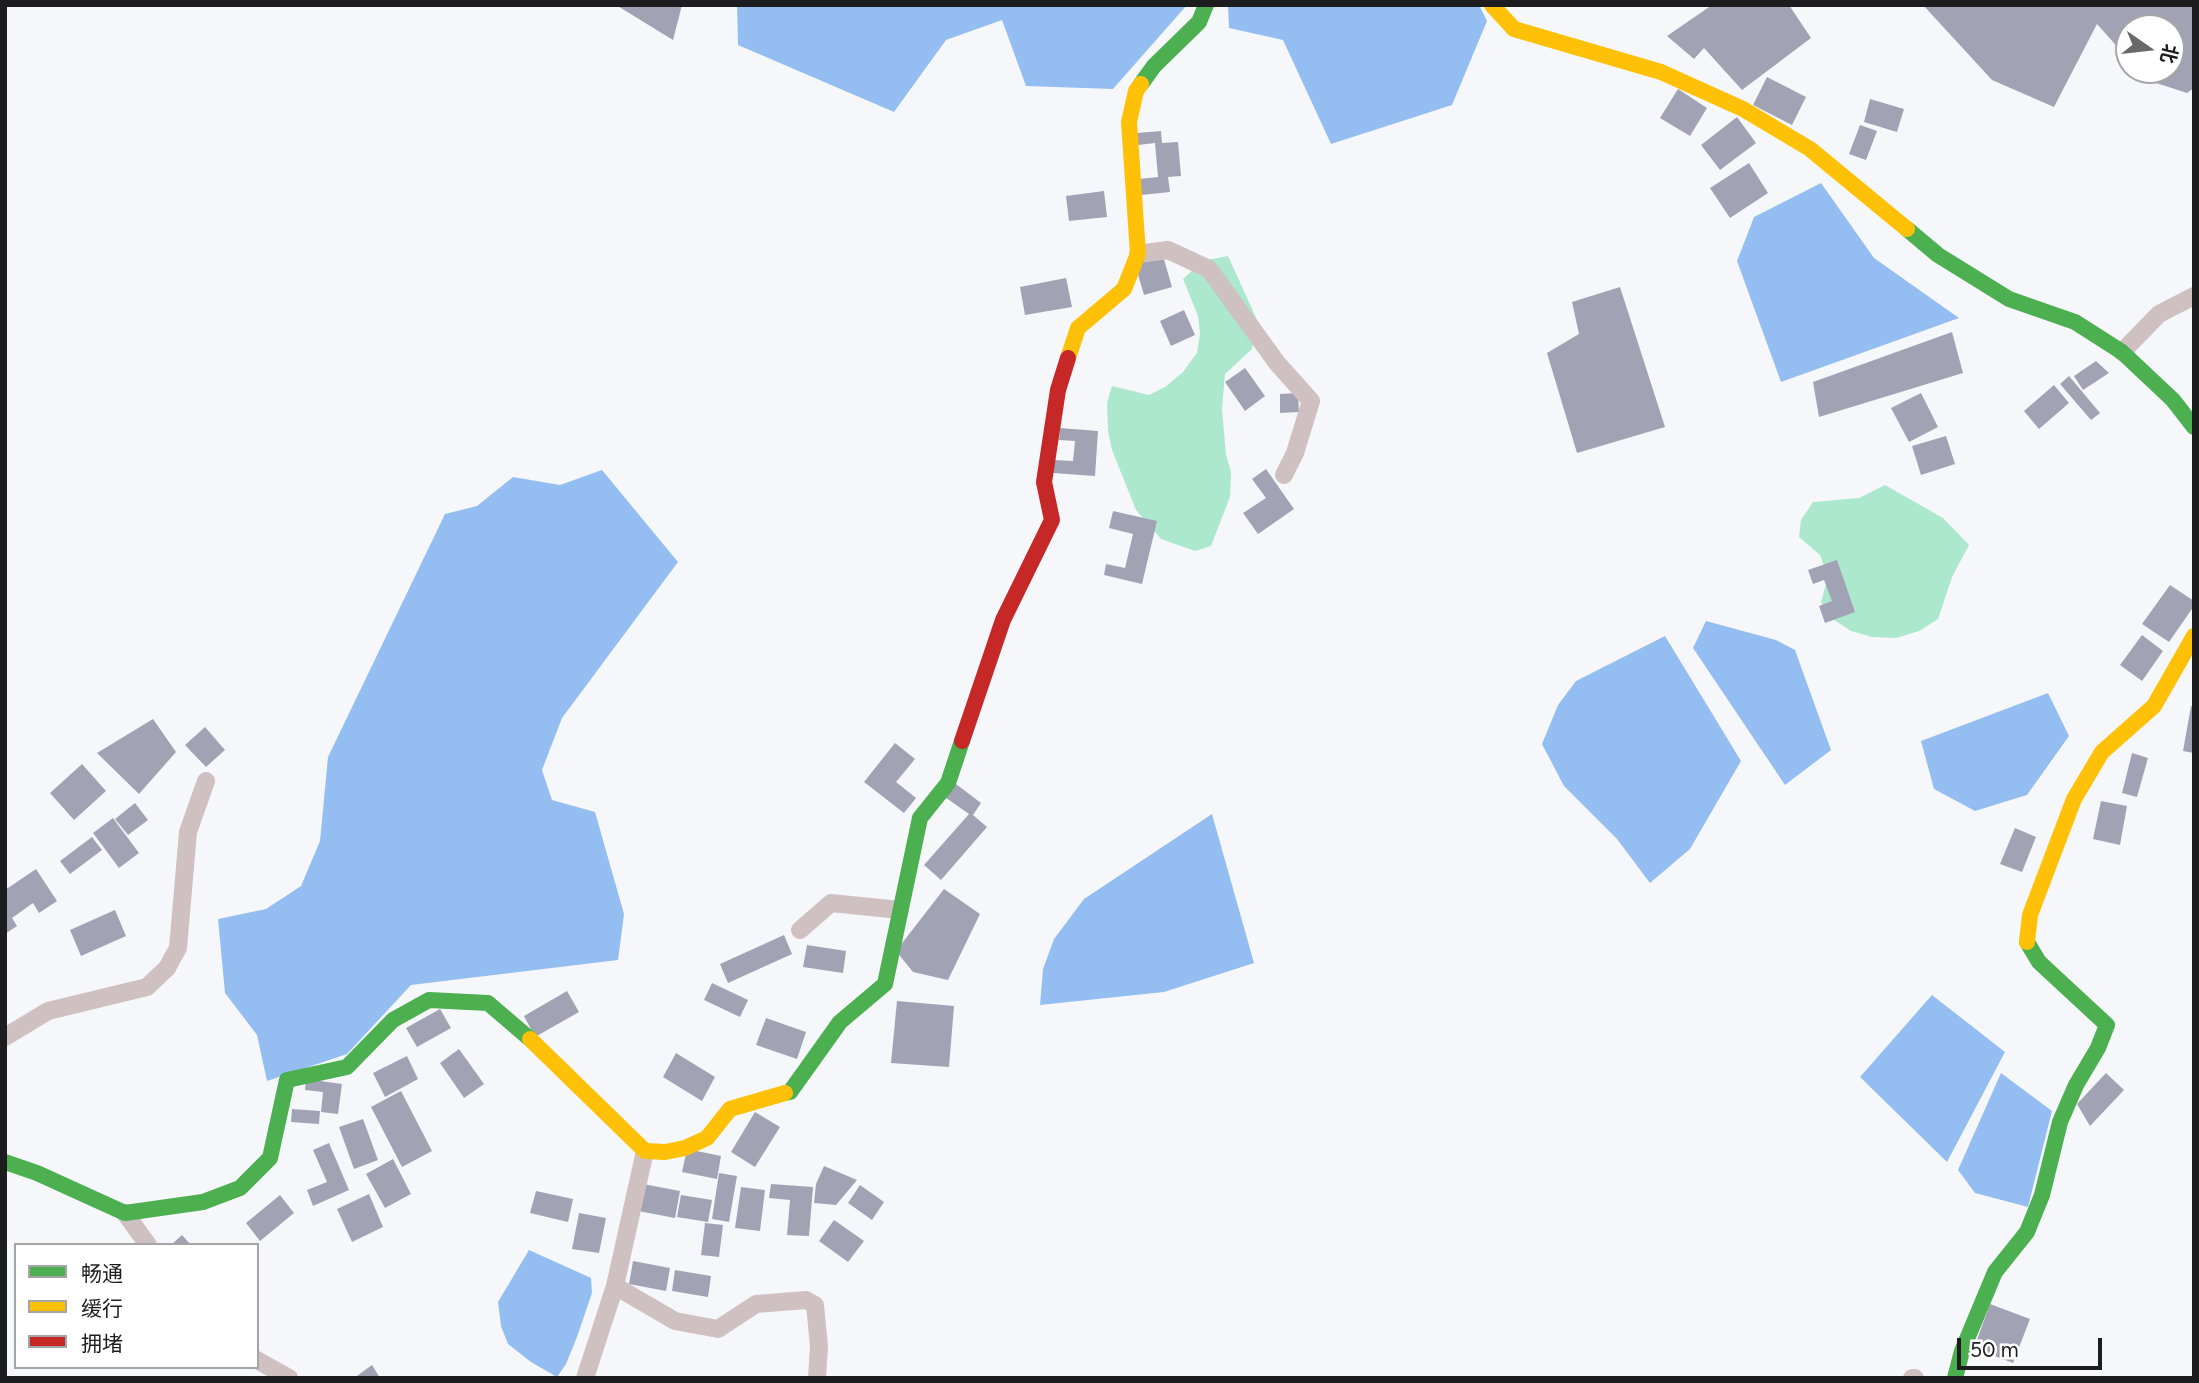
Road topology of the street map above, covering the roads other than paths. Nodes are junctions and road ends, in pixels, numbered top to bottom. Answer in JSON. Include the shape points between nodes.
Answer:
{"nodes":[{"id":1,"x":1206,"y":5,"type":"edge"},
{"id":2,"x":1492,"y":5,"type":"edge"},
{"id":3,"x":1138,"y":254,"type":"junction"},
{"id":4,"x":2194,"y":296,"type":"edge"},
{"id":5,"x":2122,"y":352,"type":"junction"},
{"id":6,"x":2194,"y":427,"type":"edge"},
{"id":7,"x":1284,"y":475,"type":"dead end"},
{"id":8,"x":2194,"y":636,"type":"edge"},
{"id":9,"x":206,"y":781,"type":"dead end"},
{"id":10,"x":900,"y":910,"type":"junction"},
{"id":11,"x":800,"y":930,"type":"dead end"},
{"id":12,"x":5,"y":1037,"type":"edge"},
{"id":13,"x":645,"y":1151,"type":"junction"},
{"id":14,"x":5,"y":1162,"type":"edge"},
{"id":15,"x":125,"y":1213,"type":"junction"},
{"id":16,"x":147,"y":1243,"type":"edge"},
{"id":17,"x":615,"y":1286,"type":"junction"},
{"id":18,"x":259,"y":1361,"type":"edge"},
{"id":19,"x":289,"y":1378,"type":"edge"},
{"id":20,"x":585,"y":1378,"type":"edge"},
{"id":21,"x":817,"y":1378,"type":"edge"},
{"id":22,"x":1955,"y":1378,"type":"edge"}],
"edges":[{"from":1,"to":3,"type":"street","via":[[1199,22],[1154,66],[1136,91],[1129,122]]},
{"from":2,"to":5,"type":"street","via":[[1514,29],[1661,72],[1742,109],[1810,149],[1938,255],[2008,299],[2075,322]]},
{"from":3,"to":7,"type":"street","via":[[1168,250],[1209,270],[1311,401]]},
{"from":3,"to":10,"type":"street","via":[[1124,289],[1077,328],[1058,390],[1044,482],[1052,520],[1003,620],[948,783],[920,818]]},
{"from":4,"to":5,"type":"street","via":[[2159,314]]},
{"from":5,"to":6,"type":"street","via":[[2173,400]]},
{"from":8,"to":22,"type":"street","via":[[2154,706],[2102,752],[2074,799],[2030,915],[2027,943],[2039,962],[2107,1025],[2060,1122],[2042,1195],[2027,1232],[1995,1272]]},
{"from":9,"to":12,"type":"street","via":[[188,832],[178,948],[166,968],[147,987],[48,1011]]},
{"from":10,"to":11,"type":"street","via":[[831,903]]},
{"from":10,"to":13,"type":"street","via":[[885,984],[841,1022],[790,1092],[730,1109],[707,1138],[685,1148]]},
{"from":13,"to":15,"type":"street","via":[[488,1003],[429,1000],[393,1020],[347,1067],[287,1080],[270,1158],[240,1188],[203,1202]]},
{"from":13,"to":17,"type":"street"},
{"from":14,"to":15,"type":"street"},
{"from":15,"to":16,"type":"street"},
{"from":17,"to":20,"type":"street"},
{"from":17,"to":21,"type":"street","via":[[675,1321],[718,1329],[755,1304],[806,1300],[815,1306]]},
{"from":18,"to":19,"type":"street"}]}
